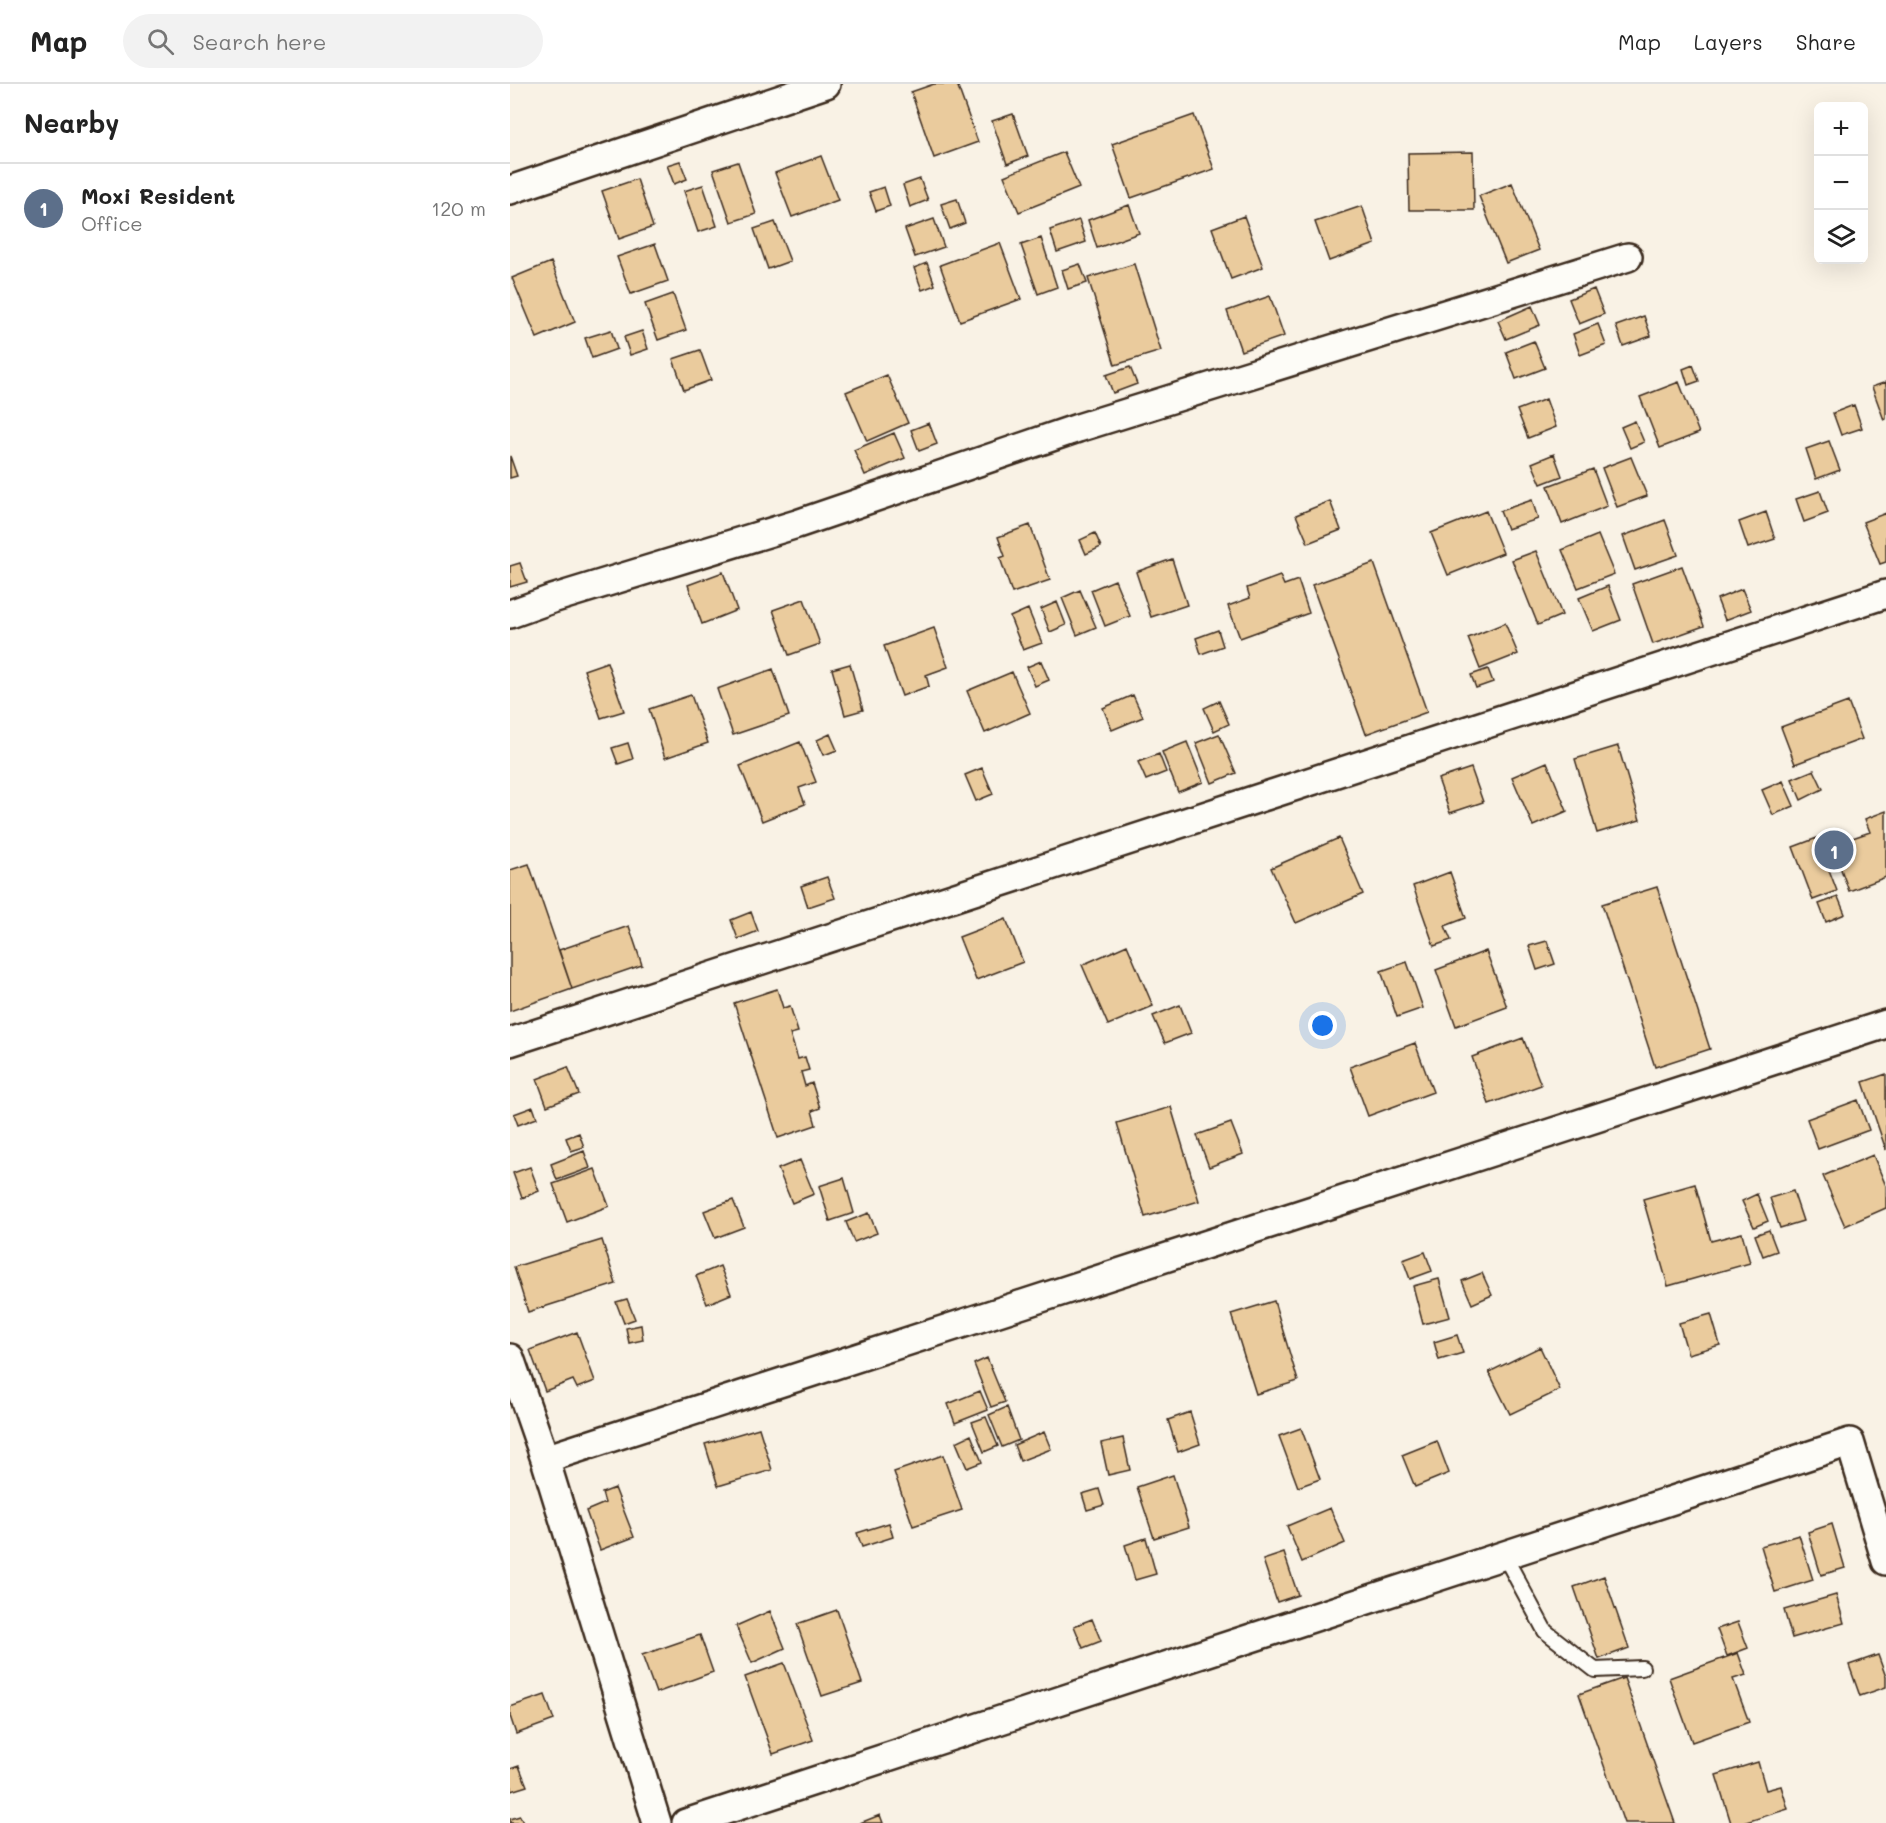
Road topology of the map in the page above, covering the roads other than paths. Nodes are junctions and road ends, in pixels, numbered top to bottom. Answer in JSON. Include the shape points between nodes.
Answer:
{"nodes":[{"id":1,"x":826,"y":84,"type":"edge"},
{"id":2,"x":510,"y":190,"type":"edge"},
{"id":3,"x":1628,"y":257,"type":"dead end"},
{"id":4,"x":1886,"y":594,"type":"edge"},
{"id":5,"x":510,"y":614,"type":"edge"},
{"id":6,"x":1886,"y":1024,"type":"edge"},
{"id":7,"x":510,"y":1042,"type":"edge"},
{"id":8,"x":510,"y":1358,"type":"edge"},
{"id":9,"x":545,"y":1459,"type":"junction"},
{"id":10,"x":1504,"y":1555,"type":"junction"},
{"id":11,"x":1886,"y":1561,"type":"edge"},
{"id":12,"x":1642,"y":1668,"type":"dead end"},
{"id":13,"x":657,"y":1823,"type":"edge"},
{"id":14,"x":686,"y":1823,"type":"edge"}],
"edges":[{"from":1,"to":2,"type":"street"},
{"from":3,"to":5,"type":"street","via":[[1089,424],[797,524]]},
{"from":4,"to":7,"type":"street"},
{"from":6,"to":9,"type":"street"},
{"from":8,"to":9,"type":"street"},
{"from":9,"to":13,"type":"street"},
{"from":10,"to":11,"type":"street","via":[[1850,1442]]},
{"from":10,"to":12,"type":"lane","via":[[1545,1631],[1595,1670]]},
{"from":10,"to":14,"type":"street"}]}
